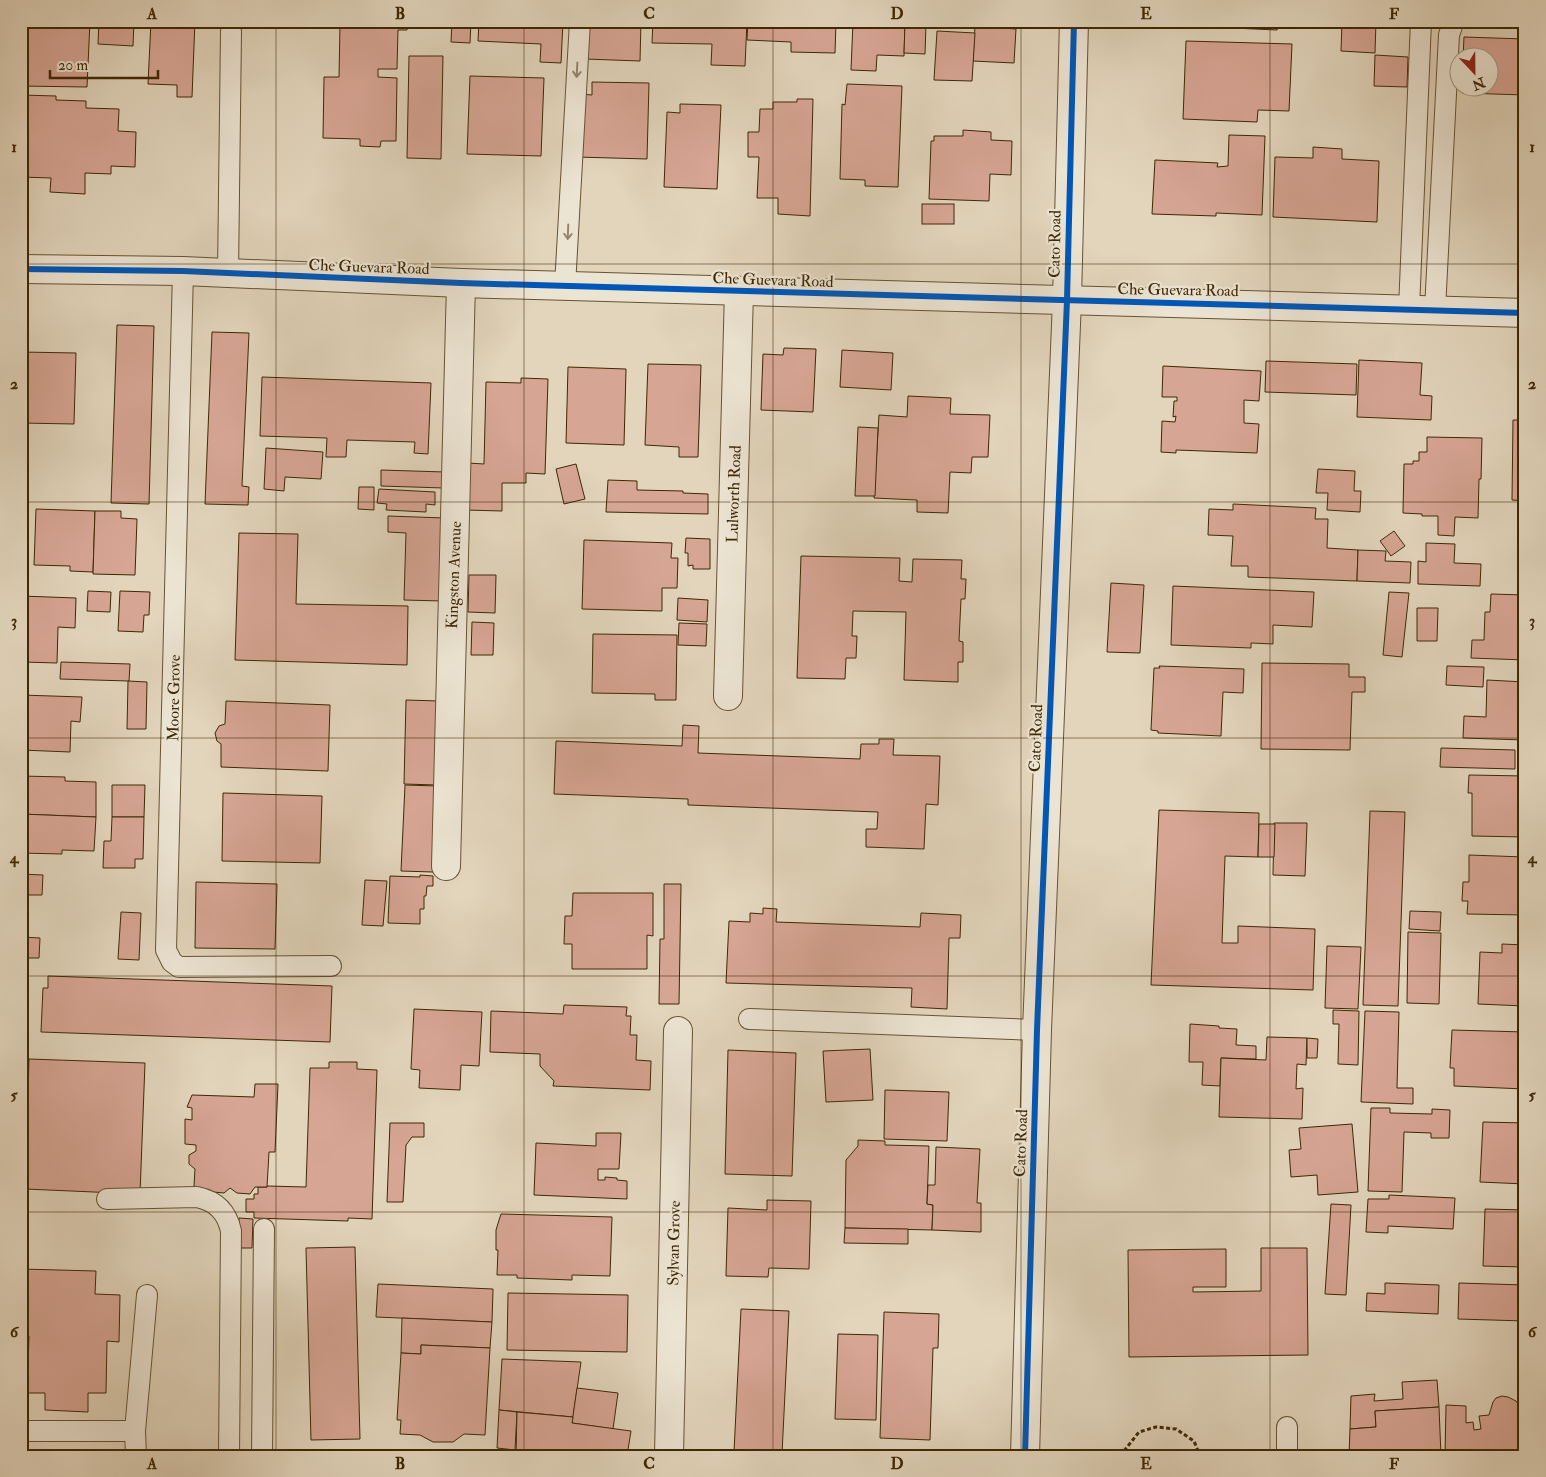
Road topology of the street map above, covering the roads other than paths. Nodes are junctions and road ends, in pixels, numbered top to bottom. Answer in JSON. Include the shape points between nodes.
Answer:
{"nodes":[{"id":1,"x":580,"y":21,"type":"edge"},
{"id":2,"x":1074,"y":21,"type":"edge"},
{"id":3,"x":1421,"y":21,"type":"edge"},
{"id":4,"x":1455,"y":21,"type":"edge"},
{"id":5,"x":231,"y":31,"type":"dead end"},
{"id":6,"x":21,"y":268,"type":"edge"},
{"id":7,"x":183,"y":272,"type":"junction"},
{"id":8,"x":228,"y":274,"type":"junction"},
{"id":9,"x":461,"y":283,"type":"junction"},
{"id":10,"x":565,"y":286,"type":"junction"},
{"id":11,"x":739,"y":291,"type":"junction"},
{"id":12,"x":1067,"y":300,"type":"junction"},
{"id":13,"x":1422,"y":310,"type":"junction"},
{"id":14,"x":1525,"y":313,"type":"edge"},
{"id":15,"x":728,"y":696,"type":"dead end"},
{"id":16,"x":446,"y":866,"type":"dead end"},
{"id":17,"x":331,"y":966,"type":"dead end"},
{"id":18,"x":749,"y":1020,"type":"dead end"},
{"id":19,"x":1038,"y":1030,"type":"junction"},
{"id":20,"x":678,"y":1031,"type":"dead end"},
{"id":21,"x":106,"y":1199,"type":"dead end"},
{"id":22,"x":264,"y":1229,"type":"dead end"},
{"id":23,"x":147,"y":1295,"type":"dead end"},
{"id":24,"x":1287,"y":1427,"type":"dead end"},
{"id":25,"x":21,"y":1431,"type":"edge"},
{"id":26,"x":135,"y":1432,"type":"junction"},
{"id":27,"x":136,"y":1456,"type":"edge"},
{"id":28,"x":229,"y":1456,"type":"edge"},
{"id":29,"x":262,"y":1456,"type":"edge"},
{"id":30,"x":669,"y":1456,"type":"edge"},
{"id":31,"x":1025,"y":1456,"type":"edge"},
{"id":32,"x":1287,"y":1456,"type":"edge"}],
"edges":[{"from":1,"to":10,"type":"lane","one_way":true},
{"from":2,"to":12,"type":"street","name":"Cato Road"},
{"from":3,"to":13,"type":"lane"},
{"from":4,"to":13,"type":"lane","via":[[1449,36]]},
{"from":5,"to":8,"type":"lane"},
{"from":6,"to":7,"type":"street","name":"Che Guevara Road"},
{"from":7,"to":8,"type":"street","name":"Che Guevara Road"},
{"from":7,"to":17,"type":"lane","name":"Moore Grove","via":[[166,950],[172,962],[179,967]]},
{"from":8,"to":9,"type":"street","name":"Che Guevara Road"},
{"from":9,"to":10,"type":"street","name":"Che Guevara Road"},
{"from":9,"to":16,"type":"street","name":"Kingston Avenue"},
{"from":10,"to":11,"type":"street","name":"Che Guevara Road"},
{"from":11,"to":12,"type":"street","name":"Che Guevara Road"},
{"from":11,"to":15,"type":"street","name":"Lulworth Road"},
{"from":12,"to":13,"type":"street","name":"Che Guevara Road"},
{"from":12,"to":19,"type":"street","name":"Cato Road"},
{"from":13,"to":14,"type":"street","name":"Che Guevara Road"},
{"from":18,"to":19,"type":"lane"},
{"from":19,"to":31,"type":"street","name":"Cato Road"},
{"from":20,"to":30,"type":"street","name":"Sylvan Grove"},
{"from":21,"to":28,"type":"lane","via":[[197,1197],[218,1206],[228,1219],[231,1231]]},
{"from":22,"to":29,"type":"lane"},
{"from":23,"to":26,"type":"lane"},
{"from":24,"to":32,"type":"lane"},
{"from":25,"to":26,"type":"lane"},
{"from":26,"to":27,"type":"lane"}]}
